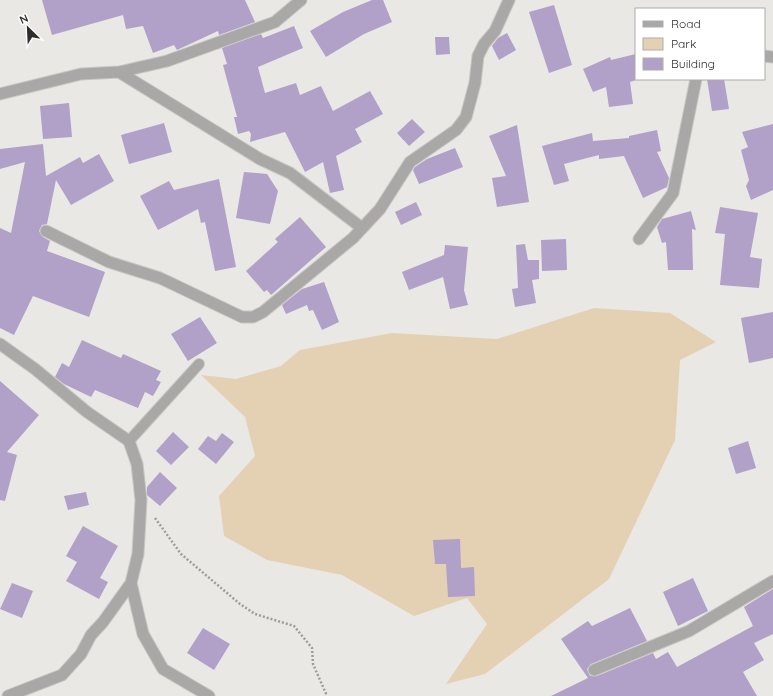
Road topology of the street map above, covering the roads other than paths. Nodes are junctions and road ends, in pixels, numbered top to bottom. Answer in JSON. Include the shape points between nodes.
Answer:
{"nodes":[{"id":1,"x":301,"y":0,"type":"edge"},
{"id":2,"x":509,"y":0,"type":"edge"},
{"id":3,"x":119,"y":72,"type":"junction"},
{"id":4,"x":696,"y":80,"type":"edge"},
{"id":5,"x":0,"y":94,"type":"edge"},
{"id":6,"x":362,"y":228,"type":"junction"},
{"id":7,"x":46,"y":231,"type":"dead end"},
{"id":8,"x":638,"y":239,"type":"dead end"},
{"id":9,"x":0,"y":344,"type":"edge"},
{"id":10,"x":199,"y":364,"type":"dead end"},
{"id":11,"x":129,"y":441,"type":"junction"},
{"id":12,"x":773,"y":581,"type":"edge"},
{"id":13,"x":131,"y":583,"type":"junction"},
{"id":14,"x":594,"y":670,"type":"dead end"},
{"id":15,"x":0,"y":695,"type":"edge"},
{"id":16,"x":8,"y":696,"type":"edge"},
{"id":17,"x":209,"y":696,"type":"edge"}],
"edges":[{"from":1,"to":3,"type":"street","via":[[274,22],[167,61]]},
{"from":2,"to":6,"type":"street","via":[[478,56],[475,83],[466,117],[456,130],[410,162],[380,209]]},
{"from":3,"to":5,"type":"street","via":[[81,74]]},
{"from":3,"to":6,"type":"street","via":[[260,159],[290,173]]},
{"from":4,"to":8,"type":"street","via":[[673,193]]},
{"from":6,"to":7,"type":"street","via":[[264,312],[253,317],[242,316],[160,278],[108,262]]},
{"from":9,"to":11,"type":"street","via":[[87,412]]},
{"from":10,"to":11,"type":"lane"},
{"from":11,"to":13,"type":"street","via":[[137,464],[141,500],[138,554]]},
{"from":12,"to":14,"type":"street","via":[[690,631]]},
{"from":13,"to":16,"type":"street","via":[[91,635],[81,654],[62,675]]},
{"from":13,"to":17,"type":"street","via":[[143,634],[163,669]]},
{"from":15,"to":16,"type":"street"}]}
